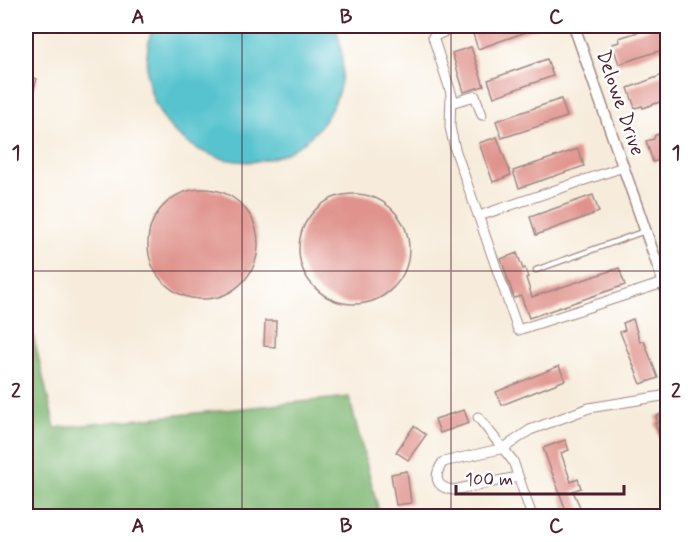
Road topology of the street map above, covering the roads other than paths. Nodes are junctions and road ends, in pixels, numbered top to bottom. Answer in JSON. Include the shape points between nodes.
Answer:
{"nodes":[{"id":1,"x":457,"y":26,"type":"edge"},
{"id":2,"x":574,"y":26,"type":"edge"},
{"id":3,"x":451,"y":93,"type":"junction"},
{"id":4,"x":482,"y":115,"type":"dead end"},
{"id":5,"x":623,"y":167,"type":"junction"},
{"id":6,"x":479,"y":216,"type":"junction"},
{"id":7,"x":645,"y":231,"type":"junction"},
{"id":8,"x":536,"y":270,"type":"dead end"},
{"id":9,"x":663,"y":283,"type":"junction"},
{"id":10,"x":668,"y":295,"type":"edge"},
{"id":11,"x":668,"y":395,"type":"edge"},
{"id":12,"x":478,"y":417,"type":"dead end"},
{"id":13,"x":504,"y":448,"type":"junction"},
{"id":14,"x":518,"y":477,"type":"junction"},
{"id":15,"x":532,"y":516,"type":"edge"}],
"edges":[{"from":1,"to":3,"type":"street","via":[[433,37]]},
{"from":2,"to":5,"type":"street","name":"Delowe Drive"},
{"from":3,"to":4,"type":"street","via":[[454,102],[475,96]]},
{"from":3,"to":6,"type":"street","via":[[450,127],[455,150]]},
{"from":5,"to":6,"type":"street"},
{"from":5,"to":7,"type":"street","name":"Delowe Drive"},
{"from":6,"to":9,"type":"street","via":[[518,330]]},
{"from":7,"to":8,"type":"lane"},
{"from":7,"to":9,"type":"street","name":"Delowe Drive"},
{"from":9,"to":10,"type":"street","name":"Delowe Drive"},
{"from":11,"to":13,"type":"street","via":[[589,408],[530,430]]},
{"from":12,"to":13,"type":"street"},
{"from":13,"to":14,"type":"street"},
{"from":13,"to":14,"type":"street","via":[[443,462],[437,479],[453,490]]},
{"from":14,"to":15,"type":"street"}]}
